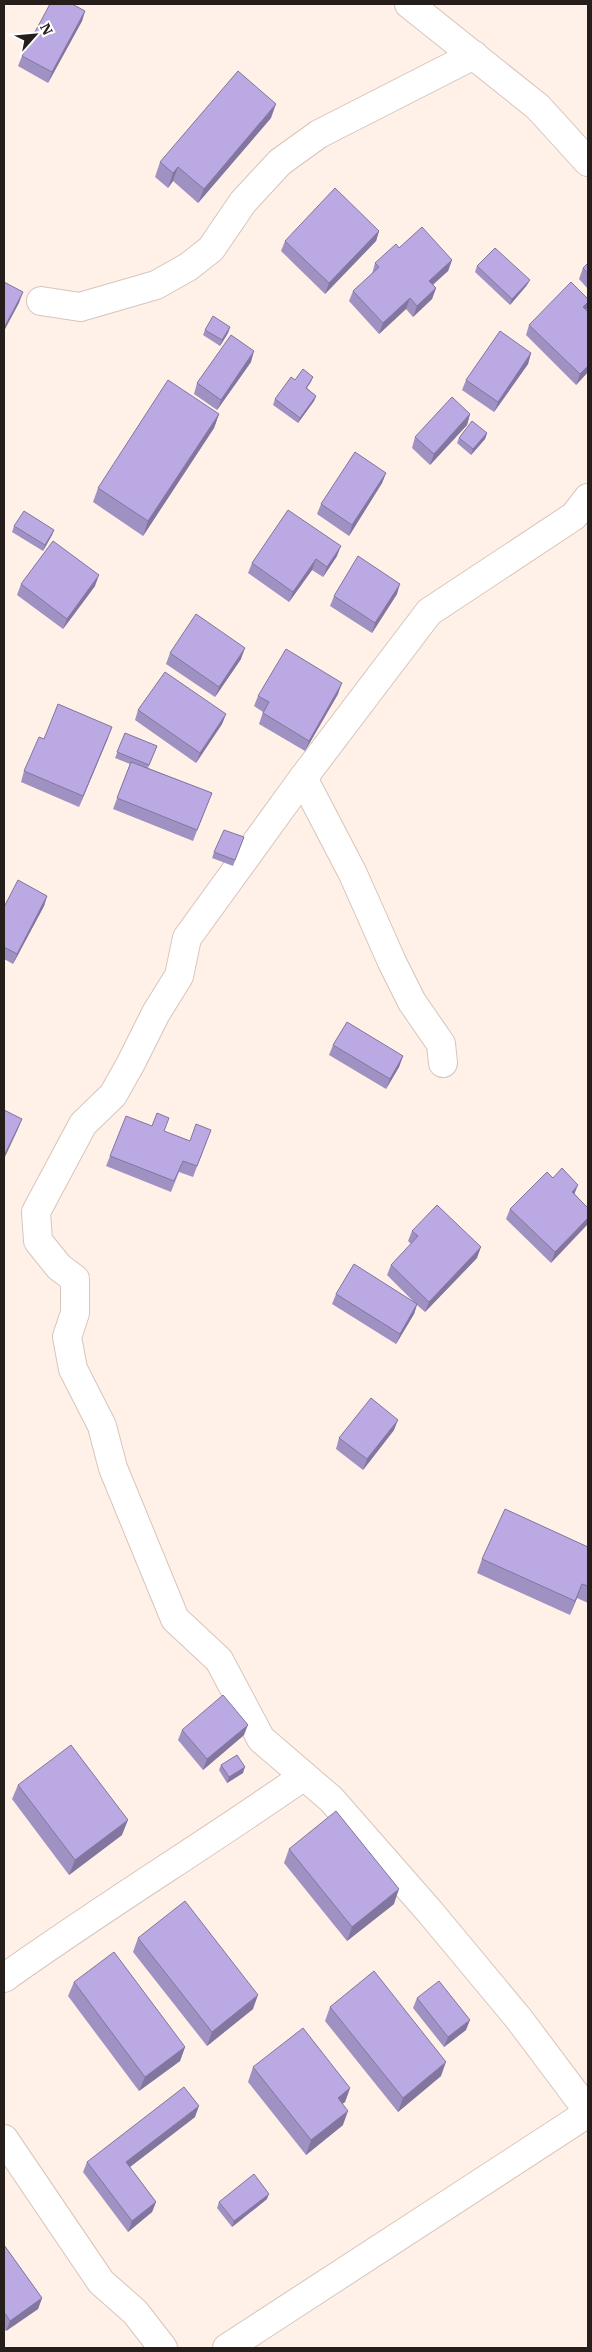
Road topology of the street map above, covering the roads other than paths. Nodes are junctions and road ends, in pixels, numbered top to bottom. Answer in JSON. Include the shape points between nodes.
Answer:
{"nodes":[{"id":1,"x":409,"y":4,"type":"edge"},
{"id":2,"x":474,"y":55,"type":"junction"},
{"id":3,"x":588,"y":162,"type":"edge"},
{"id":4,"x":41,"y":301,"type":"dead end"},
{"id":5,"x":588,"y":498,"type":"edge"},
{"id":6,"x":303,"y":778,"type":"junction"},
{"id":7,"x":443,"y":1063,"type":"dead end"},
{"id":8,"x":304,"y":1776,"type":"junction"},
{"id":9,"x":4,"y":1978,"type":"edge"},
{"id":10,"x":588,"y":2112,"type":"edge"},
{"id":11,"x":4,"y":2139,"type":"edge"},
{"id":12,"x":163,"y":2348,"type":"edge"},
{"id":13,"x":227,"y":2348,"type":"edge"}],
"edges":[{"from":1,"to":2,"type":"street"},
{"from":2,"to":3,"type":"street","via":[[538,107]]},
{"from":2,"to":4,"type":"street","via":[[319,134],[280,162],[243,202],[211,249],[188,267],[156,285],[80,307]]},
{"from":5,"to":6,"type":"street","via":[[574,516],[429,612]]},
{"from":6,"to":7,"type":"street","via":[[353,874],[412,1002],[441,1044]]},
{"from":6,"to":8,"type":"street","via":[[188,938],[179,976],[131,1064],[113,1095],[83,1124],[36,1212],[38,1241],[75,1279],[76,1313],[67,1337],[73,1369],[102,1426],[113,1468],[175,1619],[219,1660],[261,1739]]},
{"from":8,"to":9,"type":"street"},
{"from":8,"to":10,"type":"street","via":[[331,1799],[430,1912],[519,2019]]},
{"from":10,"to":13,"type":"street"},
{"from":11,"to":12,"type":"street","via":[[101,2282],[135,2312]]}]}
